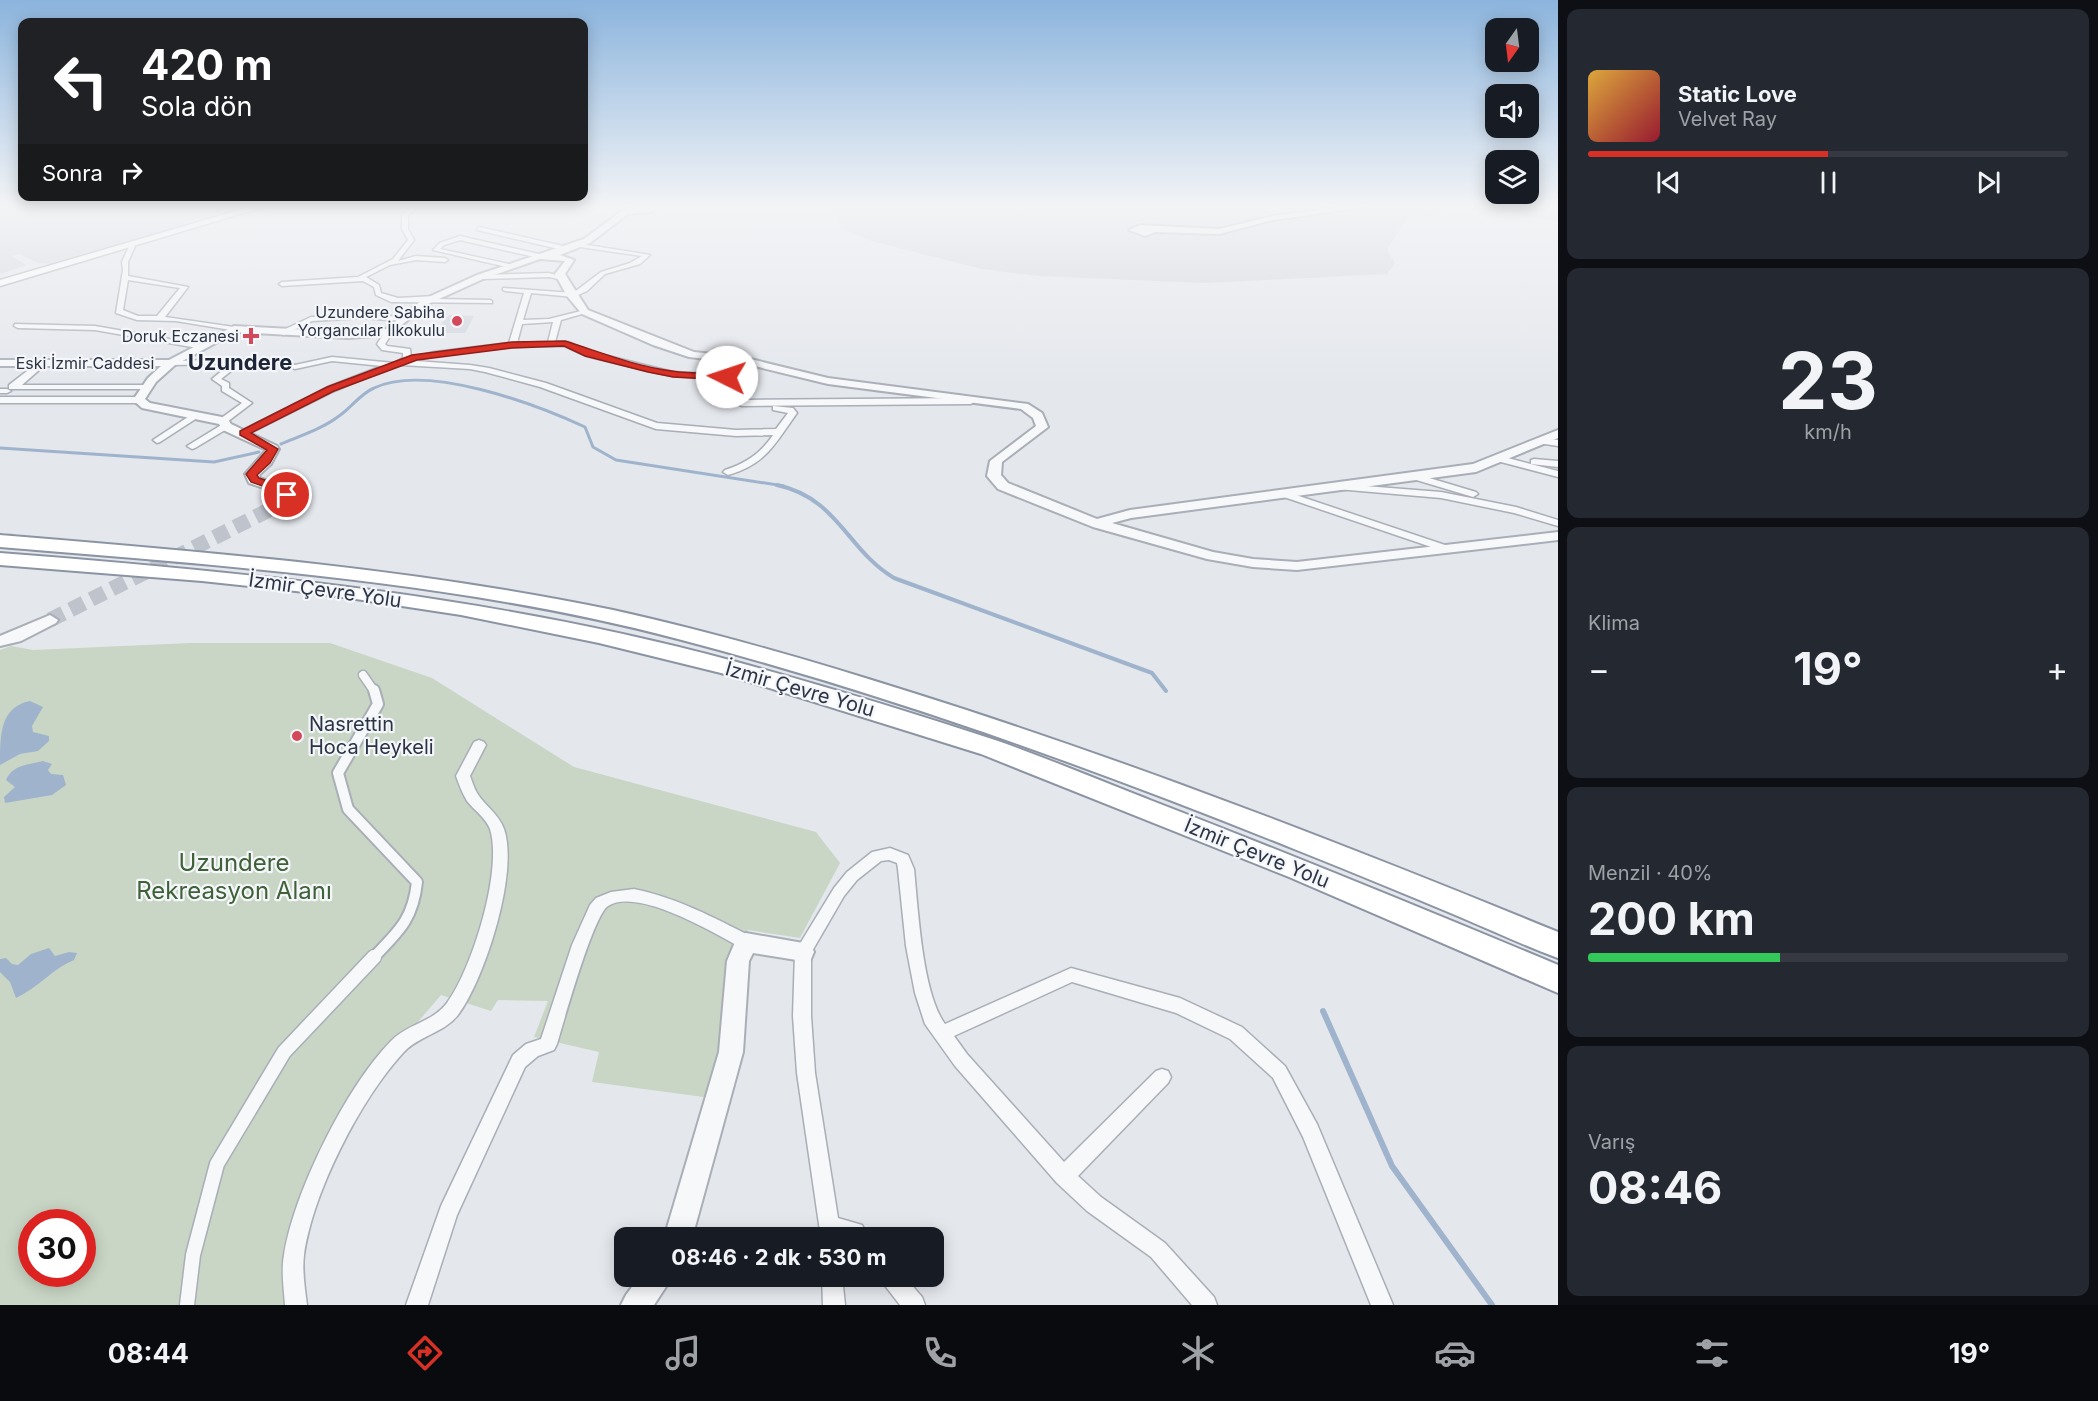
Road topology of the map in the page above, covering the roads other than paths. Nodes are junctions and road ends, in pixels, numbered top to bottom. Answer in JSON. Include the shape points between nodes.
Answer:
{"nodes":[{"id":1,"x":59,"y":267,"type":"edge"},
{"id":2,"x":125,"y":267,"type":"edge"},
{"id":3,"x":386,"y":267,"type":"edge"},
{"id":4,"x":508,"y":267,"type":"edge"},
{"id":5,"x":565,"y":267,"type":"edge"},
{"id":6,"x":625,"y":267,"type":"edge"},
{"id":7,"x":521,"y":276,"type":"junction"},
{"id":8,"x":480,"y":277,"type":"junction"},
{"id":9,"x":563,"y":278,"type":"junction"},
{"id":10,"x":125,"y":279,"type":"junction"},
{"id":11,"x":363,"y":279,"type":"junction"},
{"id":12,"x":0,"y":284,"type":"edge"},
{"id":13,"x":282,"y":284,"type":"dead end"},
{"id":14,"x":505,"y":290,"type":"junction"},
{"id":15,"x":528,"y":291,"type":"junction"},
{"id":16,"x":571,"y":295,"type":"junction"},
{"id":17,"x":432,"y":299,"type":"junction"},
{"id":18,"x":585,"y":312,"type":"junction"},
{"id":19,"x":159,"y":319,"type":"junction"},
{"id":20,"x":403,"y":319,"type":"junction"},
{"id":21,"x":557,"y":320,"type":"junction"},
{"id":22,"x":519,"y":322,"type":"junction"},
{"id":23,"x":18,"y":326,"type":"dead end"},
{"id":24,"x":234,"y":329,"type":"junction"},
{"id":25,"x":389,"y":332,"type":"junction"},
{"id":26,"x":281,"y":333,"type":"junction"},
{"id":27,"x":550,"y":344,"type":"junction"},
{"id":28,"x":512,"y":345,"type":"junction"},
{"id":29,"x":203,"y":347,"type":"junction"},
{"id":30,"x":239,"y":362,"type":"junction"},
{"id":31,"x":43,"y":363,"type":"junction"},
{"id":32,"x":171,"y":363,"type":"junction"},
{"id":33,"x":1,"y":364,"type":"edge"},
{"id":34,"x":398,"y":364,"type":"junction"},
{"id":35,"x":147,"y":387,"type":"junction"},
{"id":36,"x":4,"y":393,"type":"edge"},
{"id":37,"x":139,"y":400,"type":"junction"},
{"id":38,"x":981,"y":401,"type":"junction"},
{"id":39,"x":742,"y":402,"type":"junction"},
{"id":40,"x":194,"y":416,"type":"junction"},
{"id":41,"x":225,"y":423,"type":"junction"},
{"id":42,"x":777,"y":432,"type":"junction"},
{"id":43,"x":244,"y":433,"type":"junction"},
{"id":44,"x":1558,"y":434,"type":"edge"},
{"id":45,"x":156,"y":440,"type":"dead end"},
{"id":46,"x":1541,"y":441,"type":"junction"},
{"id":47,"x":1558,"y":443,"type":"edge"},
{"id":48,"x":192,"y":446,"type":"dead end"},
{"id":49,"x":1500,"y":459,"type":"junction"},
{"id":50,"x":1558,"y":464,"type":"edge"},
{"id":51,"x":728,"y":472,"type":"dead end"},
{"id":52,"x":1558,"y":474,"type":"edge"},
{"id":53,"x":1416,"y":477,"type":"junction"},
{"id":54,"x":1340,"y":487,"type":"junction"},
{"id":55,"x":1284,"y":494,"type":"junction"},
{"id":56,"x":279,"y":505,"type":"dead end"},
{"id":57,"x":1558,"y":520,"type":"edge"},
{"id":58,"x":1098,"y":524,"type":"junction"},
{"id":59,"x":1558,"y":536,"type":"edge"},
{"id":60,"x":0,"y":541,"type":"edge"},
{"id":61,"x":1447,"y":549,"type":"junction"},
{"id":62,"x":0,"y":559,"type":"edge"},
{"id":63,"x":50,"y":620,"type":"tunnel mouth"},
{"id":64,"x":0,"y":640,"type":"edge"},
{"id":65,"x":363,"y":675,"type":"dead end"},
{"id":66,"x":478,"y":746,"type":"dead end"},
{"id":67,"x":746,"y":942,"type":"junction"},
{"id":68,"x":1558,"y":945,"type":"edge"},
{"id":69,"x":803,"y":952,"type":"junction"},
{"id":70,"x":1558,"y":979,"type":"edge"},
{"id":71,"x":942,"y":1033,"type":"junction"},
{"id":72,"x":1162,"y":1077,"type":"dead end"},
{"id":73,"x":1064,"y":1176,"type":"junction"},
{"id":74,"x":681,"y":1227,"type":"edge"},
{"id":75,"x":830,"y":1227,"type":"edge"},
{"id":76,"x":650,"y":1287,"type":"edge"},
{"id":77,"x":833,"y":1287,"type":"edge"},
{"id":78,"x":899,"y":1287,"type":"edge"},
{"id":79,"x":187,"y":1305,"type":"edge"},
{"id":80,"x":296,"y":1305,"type":"edge"},
{"id":81,"x":417,"y":1305,"type":"edge"},
{"id":82,"x":636,"y":1305,"type":"edge"},
{"id":83,"x":834,"y":1305,"type":"edge"},
{"id":84,"x":914,"y":1305,"type":"edge"},
{"id":85,"x":1206,"y":1305,"type":"edge"},
{"id":86,"x":1382,"y":1305,"type":"edge"}],
"edges":[{"from":1,"to":12,"type":"main road"},
{"from":2,"to":10,"type":"street"},
{"from":3,"to":11,"type":"street"},
{"from":4,"to":8,"type":"street"},
{"from":5,"to":9,"type":"street","via":[[560,274]]},
{"from":6,"to":16,"type":"street","via":[[602,274],[581,294]]},
{"from":7,"to":8,"type":"street"},
{"from":7,"to":9,"type":"street"},
{"from":7,"to":14,"type":"street"},
{"from":8,"to":17,"type":"street"},
{"from":9,"to":16,"type":"street"},
{"from":10,"to":19,"type":"street","via":[[119,311],[137,318]]},
{"from":10,"to":19,"type":"street","via":[[185,287]]},
{"from":11,"to":13,"type":"street"},
{"from":11,"to":17,"type":"street","via":[[377,286],[383,298]]},
{"from":14,"to":15,"type":"street"},
{"from":14,"to":17,"type":"street","via":[[490,306]]},
{"from":15,"to":16,"type":"street"},
{"from":15,"to":22,"type":"street"},
{"from":16,"to":18,"type":"street"},
{"from":17,"to":20,"type":"street"},
{"from":18,"to":21,"type":"street"},
{"from":18,"to":38,"type":"street","via":[[693,355],[742,360],[828,381]]},
{"from":19,"to":24,"type":"street"},
{"from":20,"to":25,"type":"street"},
{"from":20,"to":26,"type":"street","via":[[311,319]]},
{"from":21,"to":22,"type":"street"},
{"from":21,"to":27,"type":"street"},
{"from":22,"to":28,"type":"street"},
{"from":23,"to":29,"type":"street","via":[[95,328]]},
{"from":24,"to":26,"type":"street"},
{"from":24,"to":29,"type":"street"},
{"from":25,"to":26,"type":"street"},
{"from":25,"to":34,"type":"street","via":[[381,344],[407,351],[407,359]]},
{"from":27,"to":28,"type":"street"},
{"from":27,"to":39,"type":"street","via":[[565,344],[656,371],[727,377],[729,382],[724,390],[728,397]]},
{"from":28,"to":34,"type":"street","via":[[434,354]]},
{"from":29,"to":32,"type":"street"},
{"from":30,"to":32,"type":"street"},
{"from":30,"to":34,"type":"street","via":[[275,361],[295,367],[327,359]]},
{"from":30,"to":41,"type":"street","via":[[216,379],[225,389],[246,400],[247,406]]},
{"from":31,"to":32,"type":"street","name":"Eski İzmir Caddesi"},
{"from":31,"to":33,"type":"street","name":"Eski İzmir Caddesi"},
{"from":31,"to":36,"type":"street"},
{"from":32,"to":35,"type":"street"},
{"from":34,"to":42,"type":"street","via":[[486,370],[543,385],[656,426],[736,433]]},
{"from":34,"to":43,"type":"street","via":[[331,389]]},
{"from":35,"to":36,"type":"street"},
{"from":35,"to":37,"type":"street"},
{"from":36,"to":37,"type":"street"},
{"from":37,"to":40,"type":"street","via":[[146,406]]},
{"from":38,"to":39,"type":"street"},
{"from":38,"to":58,"type":"street","via":[[1024,406],[1040,420],[1039,430],[996,461],[993,471],[998,482]]},
{"from":39,"to":42,"type":"street","via":[[790,410],[793,413]]},
{"from":40,"to":41,"type":"street"},
{"from":40,"to":45,"type":"street"},
{"from":41,"to":43,"type":"street"},
{"from":41,"to":48,"type":"street"},
{"from":42,"to":51,"type":"street","via":[[759,460]]},
{"from":43,"to":56,"type":"street","via":[[273,449],[252,474],[255,480],[285,490],[287,495]]},
{"from":44,"to":46,"type":"street"},
{"from":46,"to":47,"type":"street"},
{"from":46,"to":49,"type":"street"},
{"from":49,"to":50,"type":"street"},
{"from":49,"to":52,"type":"street"},
{"from":49,"to":53,"type":"street","via":[[1476,468]]},
{"from":53,"to":54,"type":"street"},
{"from":53,"to":57,"type":"street"},
{"from":54,"to":55,"type":"street"},
{"from":54,"to":57,"type":"street","via":[[1441,495]]},
{"from":55,"to":58,"type":"street","via":[[1130,514]]},
{"from":55,"to":61,"type":"street"},
{"from":58,"to":61,"type":"street","via":[[1212,556],[1253,563],[1297,566]]},
{"from":59,"to":61,"type":"street"},
{"from":60,"to":68,"type":"highway","name":"İzmir Çevre Yolu","via":[[336,570],[539,602],[683,633],[964,716],[1350,859]]},
{"from":62,"to":70,"type":"highway","name":"İzmir Çevre Yolu","via":[[323,588],[576,631],[727,667],[990,748],[1299,869]]},
{"from":63,"to":64,"type":"street"},
{"from":65,"to":79,"type":"street","via":[[378,704],[338,773],[348,809],[417,882],[415,902],[407,922],[284,1052],[217,1164],[193,1255]]},
{"from":66,"to":80,"type":"street","via":[[464,776],[470,794],[497,828],[499,860],[479,960],[453,1009],[436,1024],[400,1043],[343,1125],[310,1202],[294,1255]]},
{"from":67,"to":69,"type":"street"},
{"from":67,"to":74,"type":"street","via":[[738,961],[731,1052]]},
{"from":67,"to":81,"type":"street","via":[[708,922],[637,895],[617,895],[599,903],[548,1044],[519,1061],[448,1213]]},
{"from":69,"to":71,"type":"street","via":[[852,876],[877,856],[890,854],[903,859],[922,993]]},
{"from":69,"to":75,"type":"street","via":[[806,1073]]},
{"from":71,"to":73,"type":"street","via":[[961,1060]]},
{"from":71,"to":86,"type":"street","via":[[1071,975],[1180,1006],[1236,1033],[1279,1072],[1311,1131]]},
{"from":72,"to":73,"type":"street"},
{"from":73,"to":85,"type":"street","via":[[1094,1204],[1158,1250]]},
{"from":76,"to":82,"type":"street"},
{"from":77,"to":83,"type":"street"},
{"from":78,"to":84,"type":"street"}]}
